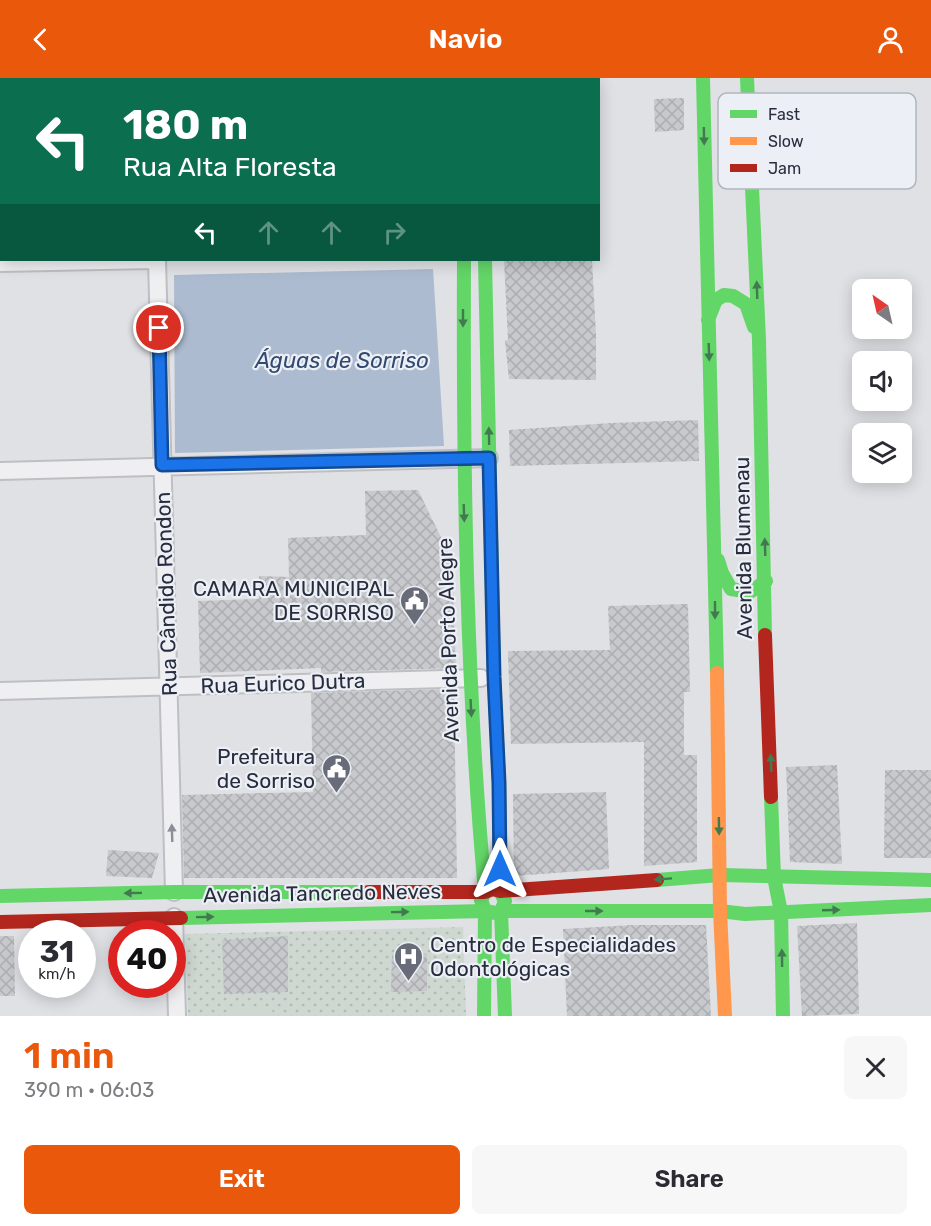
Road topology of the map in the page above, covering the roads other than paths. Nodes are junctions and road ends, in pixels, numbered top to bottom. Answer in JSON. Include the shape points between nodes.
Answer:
{"nodes":[{"id":1,"x":703,"y":78,"type":"edge"},
{"id":2,"x":747,"y":78,"type":"edge"},
{"id":3,"x":748,"y":93,"type":"edge"},
{"id":4,"x":752,"y":189,"type":"edge"},
{"id":5,"x":103,"y":261,"type":"edge"},
{"id":6,"x":155,"y":261,"type":"edge"},
{"id":7,"x":464,"y":261,"type":"edge"},
{"id":8,"x":484,"y":261,"type":"edge"},
{"id":9,"x":0,"y":263,"type":"edge"},
{"id":10,"x":708,"y":320,"type":"junction"},
{"id":11,"x":759,"y":340,"type":"junction"},
{"id":12,"x":489,"y":458,"type":"junction"},
{"id":13,"x":462,"y":459,"type":"junction"},
{"id":14,"x":162,"y":465,"type":"junction"},
{"id":15,"x":0,"y":471,"type":"edge"},
{"id":16,"x":715,"y":546,"type":"junction"},
{"id":17,"x":766,"y":581,"type":"junction"},
{"id":18,"x":494,"y":677,"type":"junction"},
{"id":19,"x":470,"y":678,"type":"junction"},
{"id":20,"x":168,"y":686,"type":"junction"},
{"id":21,"x":0,"y":691,"type":"edge"},
{"id":22,"x":499,"y":783,"type":"junction"},
{"id":23,"x":475,"y":784,"type":"junction"},
{"id":24,"x":720,"y":875,"type":"junction"},
{"id":25,"x":774,"y":877,"type":"junction"},
{"id":26,"x":931,"y":880,"type":"edge"},
{"id":27,"x":500,"y":891,"type":"junction"},
{"id":28,"x":174,"y":892,"type":"junction"},
{"id":29,"x":485,"y":892,"type":"junction"},
{"id":30,"x":0,"y":896,"type":"edge"},
{"id":31,"x":931,"y":905,"type":"edge"},
{"id":32,"x":484,"y":911,"type":"junction"},
{"id":33,"x":501,"y":911,"type":"junction"},
{"id":34,"x":720,"y":911,"type":"junction"},
{"id":35,"x":782,"y":912,"type":"junction"},
{"id":36,"x":174,"y":917,"type":"junction"},
{"id":37,"x":0,"y":922,"type":"edge"},
{"id":38,"x":177,"y":1016,"type":"edge"},
{"id":39,"x":484,"y":1016,"type":"edge"},
{"id":40,"x":505,"y":1016,"type":"edge"},
{"id":41,"x":725,"y":1016,"type":"edge"},
{"id":42,"x":783,"y":1016,"type":"edge"}],
"edges":[{"from":1,"to":10,"type":"street","name":"Avenida Blumenau","one_way":true},
{"from":3,"to":2,"type":"street","name":"Avenida Blumenau","one_way":true},
{"from":11,"to":4,"type":"street","name":"Avenida Blumenau","one_way":true},
{"from":5,"to":9,"type":"street"},
{"from":6,"to":14,"type":"street","name":"Rua Cândido Rondon"},
{"from":7,"to":13,"type":"street","name":"Avenida Porto Alegre","one_way":true},
{"from":12,"to":8,"type":"street","one_way":true},
{"from":10,"to":11,"type":"street","via":[[716,300],[724,295],[733,296],[746,304]]},
{"from":10,"to":16,"type":"street","name":"Avenida Blumenau","one_way":true},
{"from":17,"to":11,"type":"street","name":"Avenida Blumenau","one_way":true},
{"from":12,"to":13,"type":"street"},
{"from":12,"to":18,"type":"street"},
{"from":13,"to":14,"type":"street"},
{"from":13,"to":19,"type":"street","name":"Avenida Porto Alegre","one_way":true},
{"from":14,"to":15,"type":"street"},
{"from":14,"to":20,"type":"street","name":"Rua Cândido Rondon"},
{"from":16,"to":17,"type":"street","via":[[731,589],[750,592]]},
{"from":16,"to":24,"type":"street","name":"Avenida Blumenau","one_way":true},
{"from":25,"to":17,"type":"street","name":"Avenida Blumenau","one_way":true},
{"from":18,"to":19,"type":"street","name":"Rua Eurico Dutra"},
{"from":18,"to":22,"type":"street"},
{"from":19,"to":20,"type":"street","name":"Rua Eurico Dutra"},
{"from":19,"to":23,"type":"street","name":"Avenida Porto Alegre","one_way":true},
{"from":20,"to":21,"type":"street","name":"Rua Eurico Dutra"},
{"from":28,"to":20,"type":"street","name":"Rua Cândido Rondon","one_way":true},
{"from":22,"to":23,"type":"street"},
{"from":22,"to":27,"type":"street"},
{"from":23,"to":29,"type":"street","name":"Avenida Porto Alegre"},
{"from":24,"to":25,"type":"street","name":"Avenida Tancredo Neves"},
{"from":24,"to":27,"type":"street","name":"Avenida Tancredo Neves","one_way":true},
{"from":24,"to":34,"type":"street","name":"Avenida Blumenau"},
{"from":25,"to":26,"type":"street","name":"Avenida Tancredo Neves"},
{"from":25,"to":35,"type":"street","name":"Avenida Blumenau"},
{"from":27,"to":29,"type":"street","name":"Avenida Tancredo Neves"},
{"from":27,"to":33,"type":"street","via":[[506,901]]},
{"from":28,"to":29,"type":"street","name":"Avenida Tancredo Neves"},
{"from":28,"to":30,"type":"street","name":"Avenida Tancredo Neves","one_way":true},
{"from":29,"to":32,"type":"street","name":"Avenida Porto Alegre","via":[[481,900]]},
{"from":35,"to":31,"type":"street","name":"Avenida Tancredo Neves","one_way":true},
{"from":32,"to":33,"type":"street","name":"Avenida Tancredo Neves"},
{"from":36,"to":32,"type":"street","name":"Avenida Tancredo Neves","one_way":true},
{"from":32,"to":39,"type":"street","name":"Avenida Porto Alegre"},
{"from":33,"to":34,"type":"street","name":"Avenida Tancredo Neves","one_way":true},
{"from":33,"to":40,"type":"street"},
{"from":34,"to":35,"type":"street","name":"Avenida Tancredo Neves"},
{"from":34,"to":41,"type":"street","name":"Avenida Blumenau"},
{"from":42,"to":35,"type":"street","name":"Avenida Blumenau","one_way":true},
{"from":36,"to":37,"type":"street","name":"Avenida Tancredo Neves"},
{"from":36,"to":38,"type":"street"}]}
